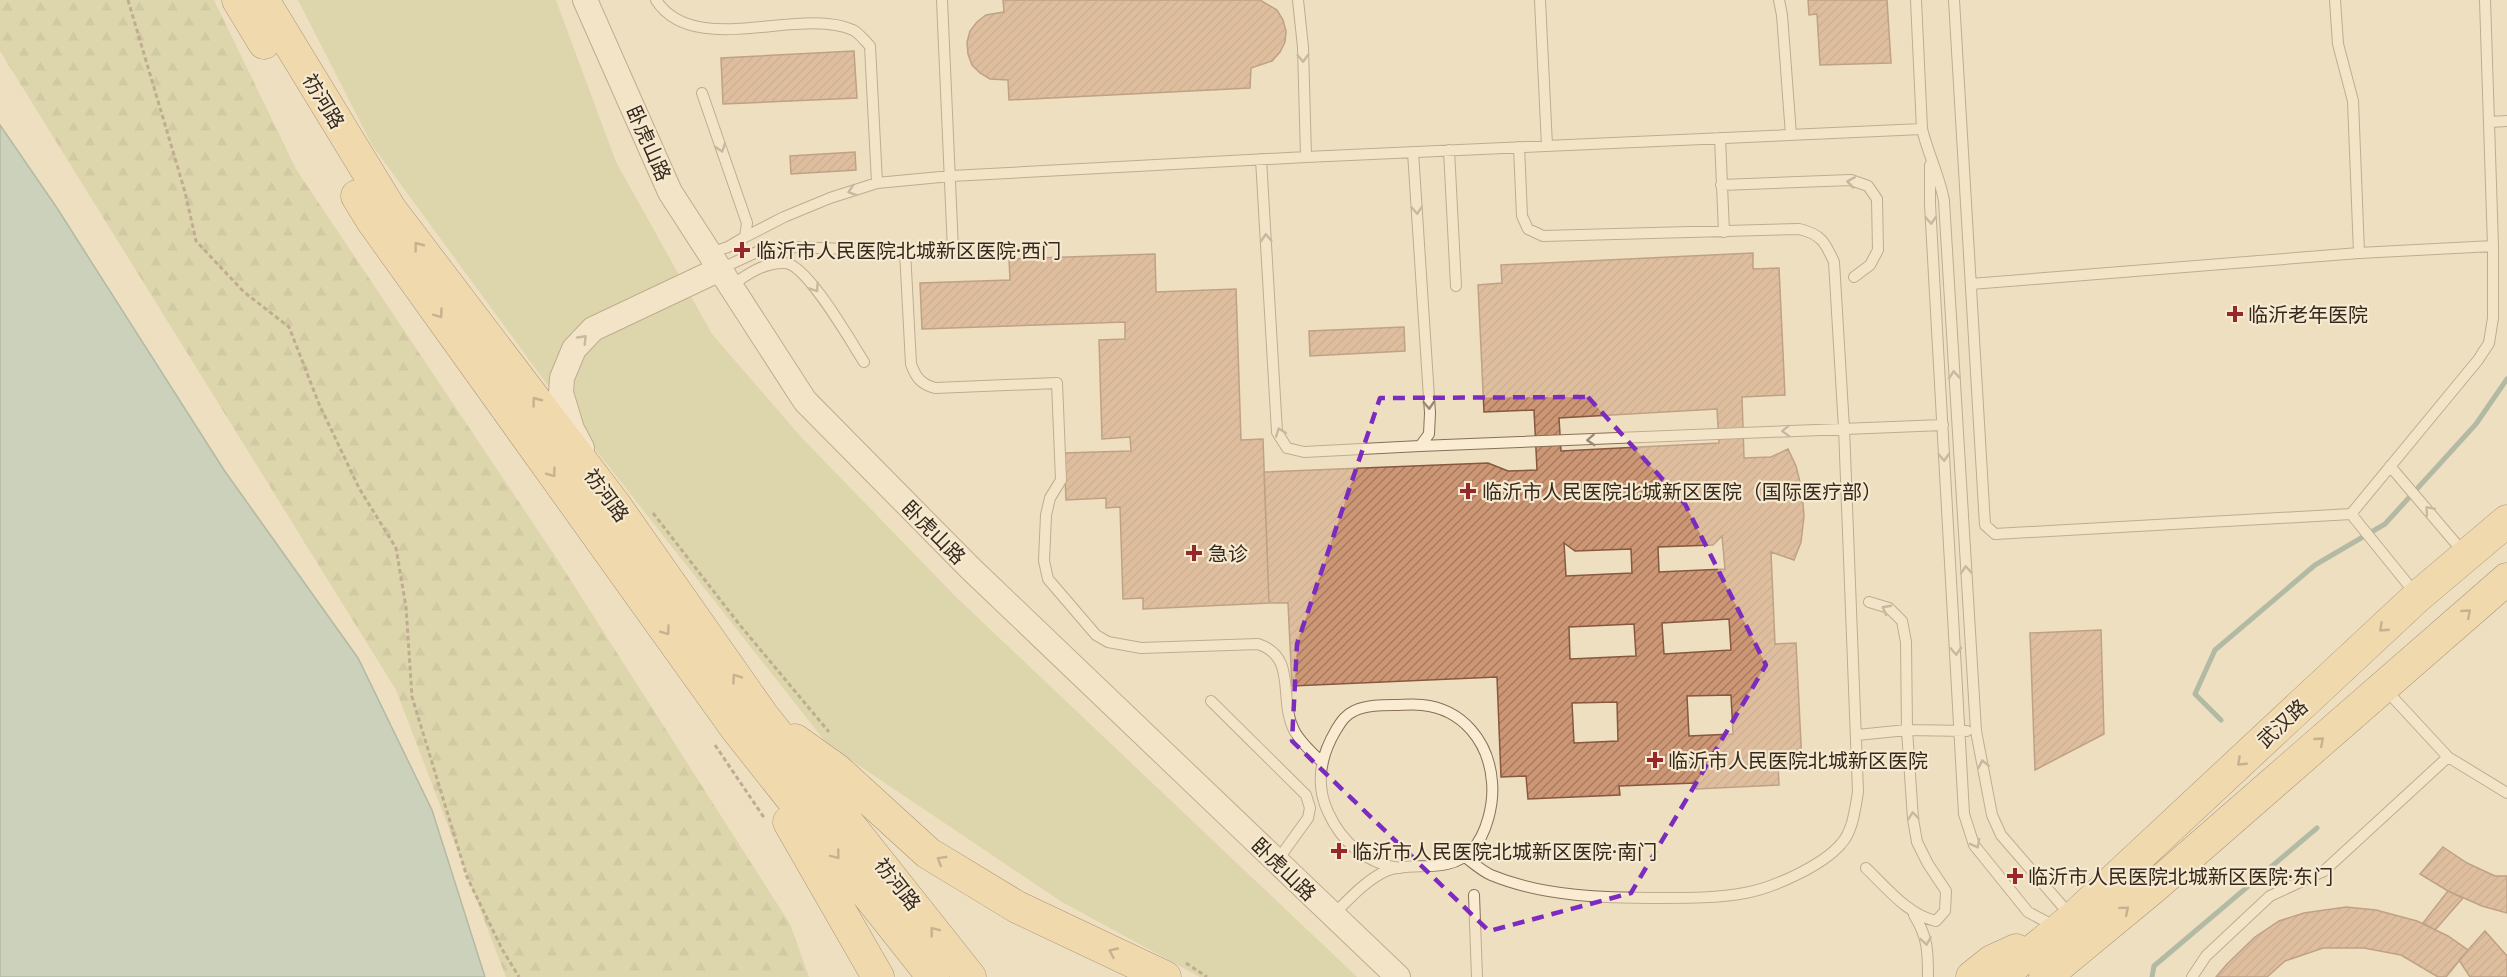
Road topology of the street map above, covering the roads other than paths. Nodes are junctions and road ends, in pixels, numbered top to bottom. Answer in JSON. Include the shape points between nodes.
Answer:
{"nodes":[{"id":1,"x":238,"y":0,"type":"edge"},
{"id":2,"x":263,"y":0,"type":"edge"},
{"id":3,"x":585,"y":0,"type":"edge"},
{"id":4,"x":656,"y":0,"type":"edge"},
{"id":5,"x":942,"y":0,"type":"edge"},
{"id":6,"x":1298,"y":0,"type":"edge"},
{"id":7,"x":1540,"y":0,"type":"edge"},
{"id":8,"x":1779,"y":0,"type":"edge"},
{"id":9,"x":1916,"y":0,"type":"edge"},
{"id":10,"x":1954,"y":0,"type":"edge"},
{"id":11,"x":2335,"y":0,"type":"edge"},
{"id":12,"x":2485,"y":0,"type":"edge"},
{"id":13,"x":702,"y":93,"type":"dead end"},
{"id":14,"x":2507,"y":121,"type":"edge"},
{"id":15,"x":2490,"y":122,"type":"junction"},
{"id":16,"x":1922,"y":129,"type":"junction"},
{"id":17,"x":1791,"y":135,"type":"junction"},
{"id":18,"x":1720,"y":138,"type":"junction"},
{"id":19,"x":1547,"y":146,"type":"junction"},
{"id":20,"x":1519,"y":147,"type":"junction"},
{"id":21,"x":1449,"y":150,"type":"junction"},
{"id":22,"x":1413,"y":152,"type":"junction"},
{"id":23,"x":1306,"y":157,"type":"junction"},
{"id":24,"x":1261,"y":159,"type":"junction"},
{"id":25,"x":1930,"y":162,"type":"junction"},
{"id":26,"x":951,"y":176,"type":"junction"},
{"id":27,"x":877,"y":183,"type":"junction"},
{"id":28,"x":1721,"y":185,"type":"junction"},
{"id":29,"x":1724,"y":232,"type":"junction"},
{"id":30,"x":745,"y":237,"type":"junction"},
{"id":31,"x":2493,"y":246,"type":"junction"},
{"id":32,"x":905,"y":251,"type":"junction"},
{"id":33,"x":2359,"y":253,"type":"junction"},
{"id":34,"x":720,"y":269,"type":"junction"},
{"id":35,"x":1854,"y":277,"type":"dead end"},
{"id":36,"x":1971,"y":284,"type":"junction"},
{"id":37,"x":1456,"y":286,"type":"dead end"},
{"id":38,"x":864,"y":362,"type":"dead end"},
{"id":39,"x":1942,"y":425,"type":"junction"},
{"id":40,"x":1844,"y":428,"type":"junction"},
{"id":41,"x":1420,"y":446,"type":"junction"},
{"id":42,"x":2391,"y":465,"type":"junction"},
{"id":43,"x":615,"y":505,"type":"junction"},
{"id":44,"x":2351,"y":514,"type":"junction"},
{"id":45,"x":2507,"y":521,"type":"edge"},
{"id":46,"x":2466,"y":556,"type":"junction"},
{"id":47,"x":2507,"y":579,"type":"edge"},
{"id":48,"x":2417,"y":597,"type":"junction"},
{"id":49,"x":1869,"y":602,"type":"dead end"},
{"id":50,"x":2383,"y":687,"type":"junction"},
{"id":51,"x":1211,"y":701,"type":"dead end"},
{"id":52,"x":736,"y":727,"type":"junction"},
{"id":53,"x":1907,"y":730,"type":"junction"},
{"id":54,"x":1976,"y":730,"type":"junction"},
{"id":55,"x":1961,"y":731,"type":"junction"},
{"id":56,"x":1857,"y":735,"type":"junction"},
{"id":57,"x":2448,"y":757,"type":"junction"},
{"id":58,"x":1322,"y":762,"type":"junction"},
{"id":59,"x":2507,"y":792,"type":"edge"},
{"id":60,"x":1465,"y":857,"type":"junction"},
{"id":61,"x":1277,"y":861,"type":"junction"},
{"id":62,"x":1400,"y":868,"type":"junction"},
{"id":63,"x":1866,"y":868,"type":"dead end"},
{"id":64,"x":1474,"y":895,"type":"dead end"},
{"id":65,"x":1911,"y":910,"type":"junction"},
{"id":66,"x":1333,"y":915,"type":"junction"},
{"id":67,"x":2072,"y":932,"type":"junction"},
{"id":68,"x":1171,"y":968,"type":"edge"},
{"id":69,"x":879,"y":977,"type":"edge"},
{"id":70,"x":933,"y":977,"type":"edge"},
{"id":71,"x":970,"y":977,"type":"edge"},
{"id":72,"x":1398,"y":977,"type":"edge"},
{"id":73,"x":1477,"y":977,"type":"edge"},
{"id":74,"x":1928,"y":977,"type":"edge"},
{"id":75,"x":1972,"y":977,"type":"edge"},
{"id":76,"x":2000,"y":977,"type":"edge"},
{"id":77,"x":2045,"y":977,"type":"edge"},
{"id":78,"x":2059,"y":977,"type":"edge"},
{"id":79,"x":2192,"y":977,"type":"edge"}],
"edges":[{"from":1,"to":52,"type":"main road","name":"祊河路","one_way":true,"via":[[372,222]]},
{"from":43,"to":2,"type":"main road","name":"祊河路","one_way":true,"via":[[391,210]]},
{"from":3,"to":34,"type":"street","name":"卧虎山路","via":[[670,192]]},
{"from":4,"to":27,"type":"lane","via":[[680,21],[701,28],[833,24],[855,31],[870,46]]},
{"from":5,"to":26,"type":"lane"},
{"from":6,"to":23,"type":"lane","one_way":true},
{"from":7,"to":19,"type":"lane"},
{"from":8,"to":17,"type":"lane"},
{"from":9,"to":16,"type":"lane"},
{"from":10,"to":36,"type":"lane"},
{"from":11,"to":33,"type":"lane","via":[[2338,44],[2353,101]]},
{"from":12,"to":15,"type":"lane"},
{"from":13,"to":30,"type":"lane","one_way":true,"via":[[747,223]]},
{"from":14,"to":15,"type":"lane"},
{"from":15,"to":31,"type":"lane"},
{"from":16,"to":17,"type":"lane"},
{"from":16,"to":25,"type":"lane"},
{"from":17,"to":18,"type":"lane"},
{"from":18,"to":19,"type":"lane"},
{"from":18,"to":28,"type":"lane"},
{"from":19,"to":20,"type":"lane"},
{"from":20,"to":21,"type":"lane"},
{"from":20,"to":29,"type":"lane","via":[[1522,216],[1528,228],[1543,236]]},
{"from":21,"to":22,"type":"lane"},
{"from":21,"to":37,"type":"lane"},
{"from":22,"to":23,"type":"lane"},
{"from":22,"to":41,"type":"lane","one_way":true,"via":[[1430,413],[1429,434]]},
{"from":23,"to":24,"type":"lane"},
{"from":24,"to":26,"type":"lane"},
{"from":41,"to":24,"type":"lane","one_way":true,"via":[[1304,452],[1287,448],[1277,432]]},
{"from":25,"to":39,"type":"lane","one_way":true},
{"from":54,"to":25,"type":"lane","one_way":true,"via":[[1944,201],[1941,183]]},
{"from":26,"to":27,"type":"lane"},
{"from":26,"to":32,"type":"lane","via":[[953,250]]},
{"from":27,"to":30,"type":"lane","one_way":true,"via":[[830,198]]},
{"from":28,"to":29,"type":"lane"},
{"from":35,"to":28,"type":"lane","one_way":true,"via":[[1870,265],[1878,250],[1877,199],[1868,186],[1851,180]]},
{"from":29,"to":40,"type":"lane","via":[[1799,230],[1813,232],[1825,243],[1834,262]]},
{"from":30,"to":34,"type":"lane","via":[[728,247]]},
{"from":31,"to":33,"type":"lane"},
{"from":31,"to":42,"type":"lane","via":[[2489,343]]},
{"from":32,"to":34,"type":"lane","via":[[788,247],[759,251]]},
{"from":32,"to":58,"type":"lane","via":[[911,364],[924,385],[935,388],[1058,383],[1061,480],[1046,514],[1044,561],[1048,579],[1096,634],[1108,642],[1140,648],[1258,644],[1270,648],[1284,670],[1287,710],[1294,730]]},
{"from":33,"to":36,"type":"lane"},
{"from":34,"to":38,"type":"lane","one_way":true,"via":[[788,263],[807,275]]},
{"from":43,"to":34,"type":"street","one_way":true,"via":[[572,429],[561,393],[562,378],[574,349],[593,329]]},
{"from":34,"to":61,"type":"street","name":"卧虎山路","via":[[806,401],[970,568]]},
{"from":36,"to":44,"type":"lane","via":[[1985,525],[1995,534]]},
{"from":39,"to":40,"type":"lane"},
{"from":39,"to":55,"type":"lane","one_way":true},
{"from":40,"to":41,"type":"lane","one_way":true},
{"from":40,"to":56,"type":"lane"},
{"from":42,"to":44,"type":"lane"},
{"from":46,"to":42,"type":"lane","one_way":true},
{"from":52,"to":43,"type":"main road","name":"祊河路","one_way":true},
{"from":44,"to":48,"type":"lane"},
{"from":45,"to":46,"type":"main road","name":"武汉路"},
{"from":46,"to":48,"type":"main road","name":"武汉路"},
{"from":50,"to":47,"type":"main road","name":"武汉路","one_way":true},
{"from":48,"to":67,"type":"main road","name":"武汉路","one_way":true},
{"from":53,"to":49,"type":"lane","one_way":true,"via":[[1906,642],[1902,621],[1889,608]]},
{"from":50,"to":57,"type":"lane"},
{"from":67,"to":50,"type":"main road","name":"武汉路","one_way":true,"via":[[2154,887]]},
{"from":51,"to":61,"type":"lane","via":[[1306,795],[1308,818]]},
{"from":68,"to":52,"type":"main road","one_way":true,"via":[[1017,907],[928,853],[837,770]]},
{"from":52,"to":69,"type":"main road"},
{"from":52,"to":70,"type":"main road","name":"祊河路","one_way":true},
{"from":71,"to":52,"type":"main road","name":"祊河路","one_way":true},
{"from":53,"to":55,"type":"lane"},
{"from":53,"to":56,"type":"lane"},
{"from":65,"to":53,"type":"lane","one_way":true,"via":[[1936,921],[1945,910],[1946,891],[1917,842]]},
{"from":54,"to":55,"type":"lane"},
{"from":67,"to":54,"type":"lane","one_way":true,"via":[[2001,835],[1992,816]]},
{"from":55,"to":67,"type":"lane","one_way":true,"via":[[1964,814],[1974,845],[2028,912]]},
{"from":56,"to":60,"type":"lane","via":[[1858,792],[1853,819],[1842,843],[1822,860],[1783,881],[1745,893],[1690,898],[1563,893],[1489,874]]},
{"from":57,"to":59,"type":"lane"},
{"from":57,"to":79,"type":"lane","via":[[2324,871],[2270,896],[2206,956]]},
{"from":58,"to":60,"type":"lane","via":[[1327,744],[1343,719],[1355,710],[1422,705],[1453,714],[1469,726],[1486,750],[1492,777],[1493,792],[1482,837]]},
{"from":58,"to":62,"type":"lane","via":[[1323,800],[1333,823],[1352,847],[1371,860]]},
{"from":60,"to":62,"type":"lane","via":[[1446,865]]},
{"from":61,"to":66,"type":"street","name":"卧虎山路"},
{"from":62,"to":66,"type":"lane","via":[[1376,877]]},
{"from":63,"to":65,"type":"lane"},
{"from":64,"to":73,"type":"lane"},
{"from":65,"to":74,"type":"lane","one_way":true,"via":[[1924,931]]},
{"from":66,"to":72,"type":"street","name":"卧虎山路"},
{"from":67,"to":75,"type":"main road","via":[[1992,961]]},
{"from":67,"to":76,"type":"main road"},
{"from":67,"to":77,"type":"main road"},
{"from":67,"to":78,"type":"main road"}]}
